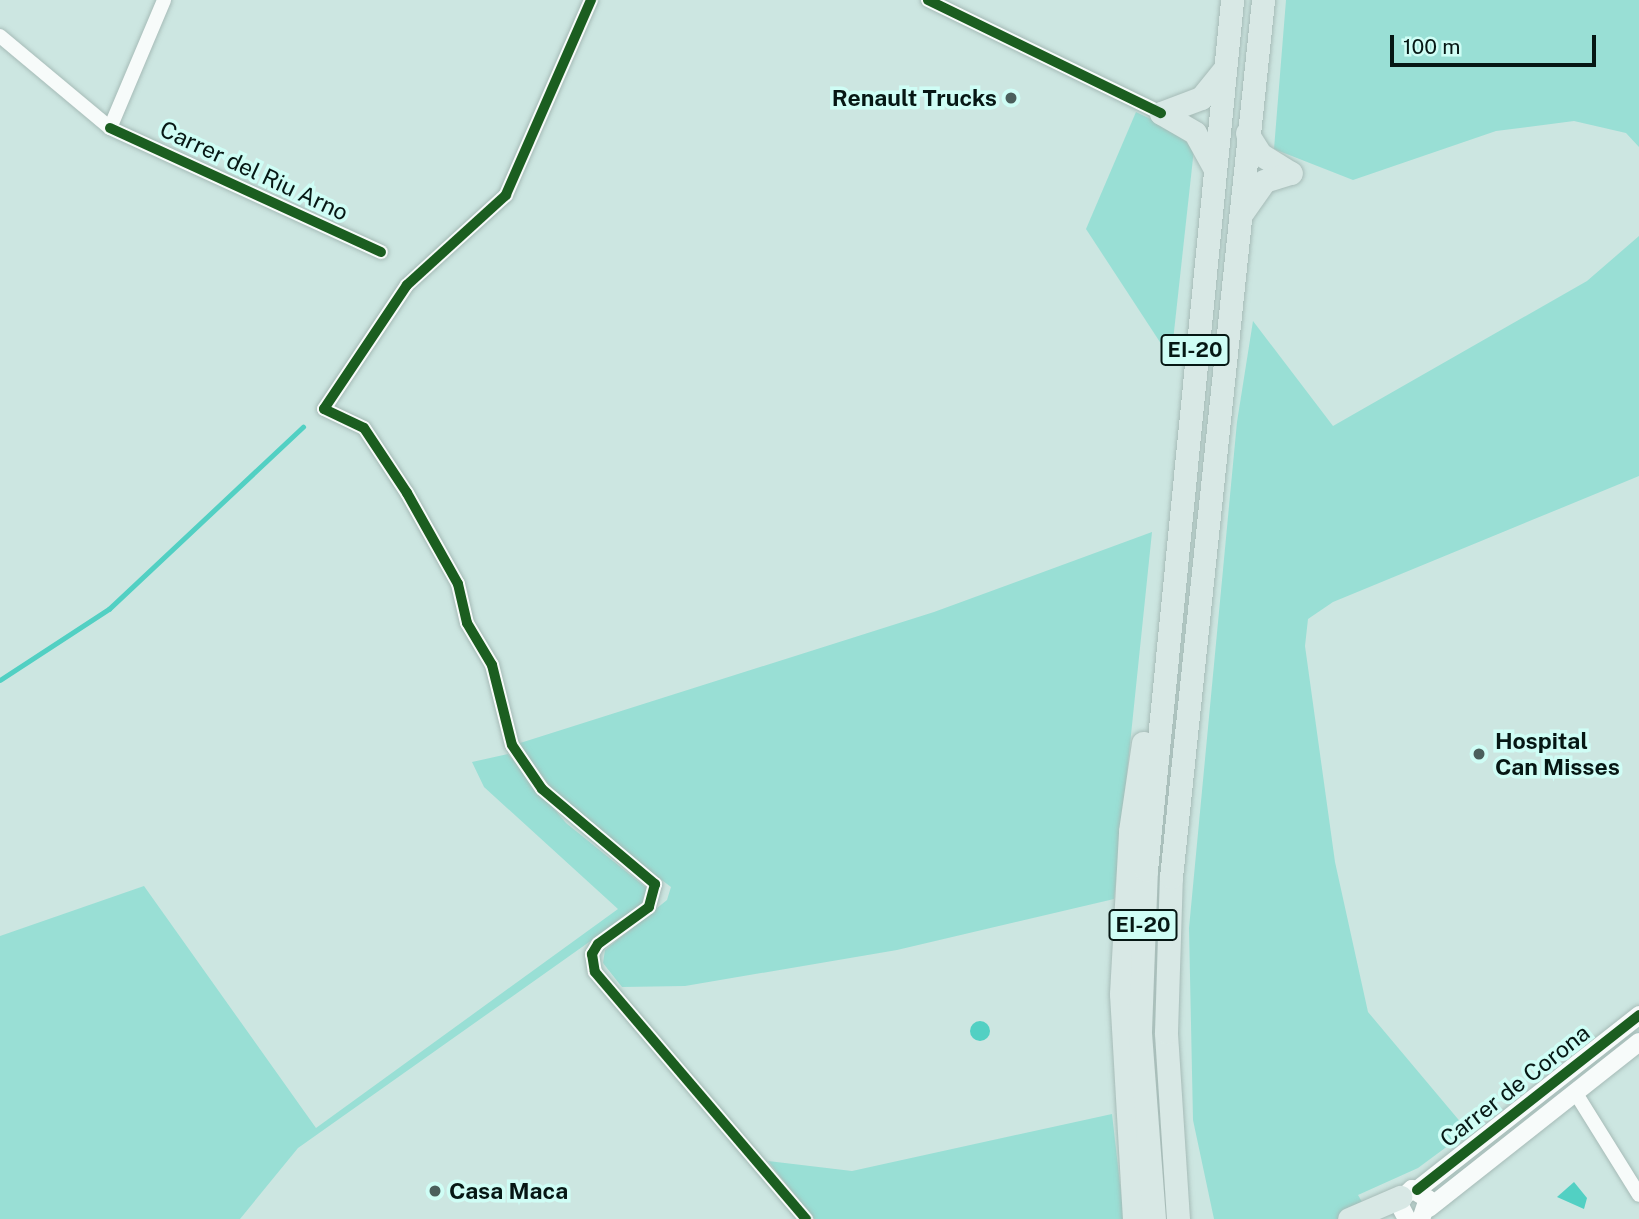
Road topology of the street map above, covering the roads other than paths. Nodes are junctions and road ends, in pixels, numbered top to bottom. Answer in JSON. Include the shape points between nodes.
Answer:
{"nodes":[{"id":1,"x":164,"y":0,"type":"edge"},
{"id":2,"x":591,"y":0,"type":"edge"},
{"id":3,"x":928,"y":0,"type":"edge"},
{"id":4,"x":1232,"y":0,"type":"edge"},
{"id":5,"x":1263,"y":0,"type":"edge"},
{"id":6,"x":0,"y":37,"type":"edge"},
{"id":7,"x":1224,"y":70,"type":"junction"},
{"id":8,"x":1161,"y":113,"type":"junction"},
{"id":9,"x":110,"y":128,"type":"junction"},
{"id":10,"x":1247,"y":133,"type":"junction"},
{"id":11,"x":1214,"y":167,"type":"junction"},
{"id":12,"x":1239,"y":219,"type":"junction"},
{"id":13,"x":381,"y":252,"type":"dead end"},
{"id":14,"x":1167,"y":631,"type":"junction"},
{"id":15,"x":1639,"y":1015,"type":"edge"},
{"id":16,"x":1639,"y":1042,"type":"edge"},
{"id":17,"x":1575,"y":1092,"type":"junction"},
{"id":18,"x":1173,"y":1180,"type":"junction"},
{"id":19,"x":1639,"y":1195,"type":"edge"},
{"id":20,"x":1402,"y":1207,"type":"edge"},
{"id":21,"x":1425,"y":1216,"type":"edge"},
{"id":22,"x":807,"y":1219,"type":"edge"},
{"id":23,"x":1134,"y":1219,"type":"edge"},
{"id":24,"x":1154,"y":1219,"type":"edge"},
{"id":25,"x":1178,"y":1219,"type":"edge"},
{"id":26,"x":1192,"y":1219,"type":"edge"},
{"id":27,"x":1349,"y":1219,"type":"edge"}],
"edges":[{"from":1,"to":9,"type":"street"},
{"from":2,"to":22,"type":"street","via":[[506,195],[407,285],[324,410],[364,428],[407,494],[458,584],[467,623],[492,665],[512,745],[542,789],[655,884],[649,907],[598,944],[592,954],[595,972]]},
{"from":3,"to":8,"type":"street"},
{"from":4,"to":7,"type":"highway","number":"EI-20"},
{"from":5,"to":10,"type":"highway","number":"EI-20"},
{"from":6,"to":9,"type":"street","name":"Carrer del Riu Arno"},
{"from":7,"to":8,"type":"highway","via":[[1194,102]]},
{"from":7,"to":11,"type":"highway","number":"EI-20"},
{"from":8,"to":11,"type":"highway","via":[[1195,133]]},
{"from":9,"to":13,"type":"street","name":"Carrer del Riu Arno"},
{"from":10,"to":12,"type":"highway","number":"EI-20"},
{"from":10,"to":12,"type":"highway","via":[[1260,155],[1291,173],[1264,181]]},
{"from":11,"to":14,"type":"highway","number":"EI-20"},
{"from":12,"to":18,"type":"highway","number":"EI-20","via":[[1171,877],[1166,1032]]},
{"from":14,"to":23,"type":"highway","via":[[1141,755],[1124,909],[1122,1056]]},
{"from":14,"to":24,"type":"highway","number":"EI-20","via":[[1140,971]]},
{"from":15,"to":20,"type":"street","name":"Carrer de Corona"},
{"from":16,"to":17,"type":"street","name":"Carrer de Corona"},
{"from":17,"to":19,"type":"street"},
{"from":17,"to":21,"type":"street","name":"Carrer de Corona"},
{"from":18,"to":25,"type":"highway","number":"EI-20"},
{"from":18,"to":26,"type":"highway"},
{"from":20,"to":21,"type":"street"},
{"from":20,"to":27,"type":"highway"}]}
